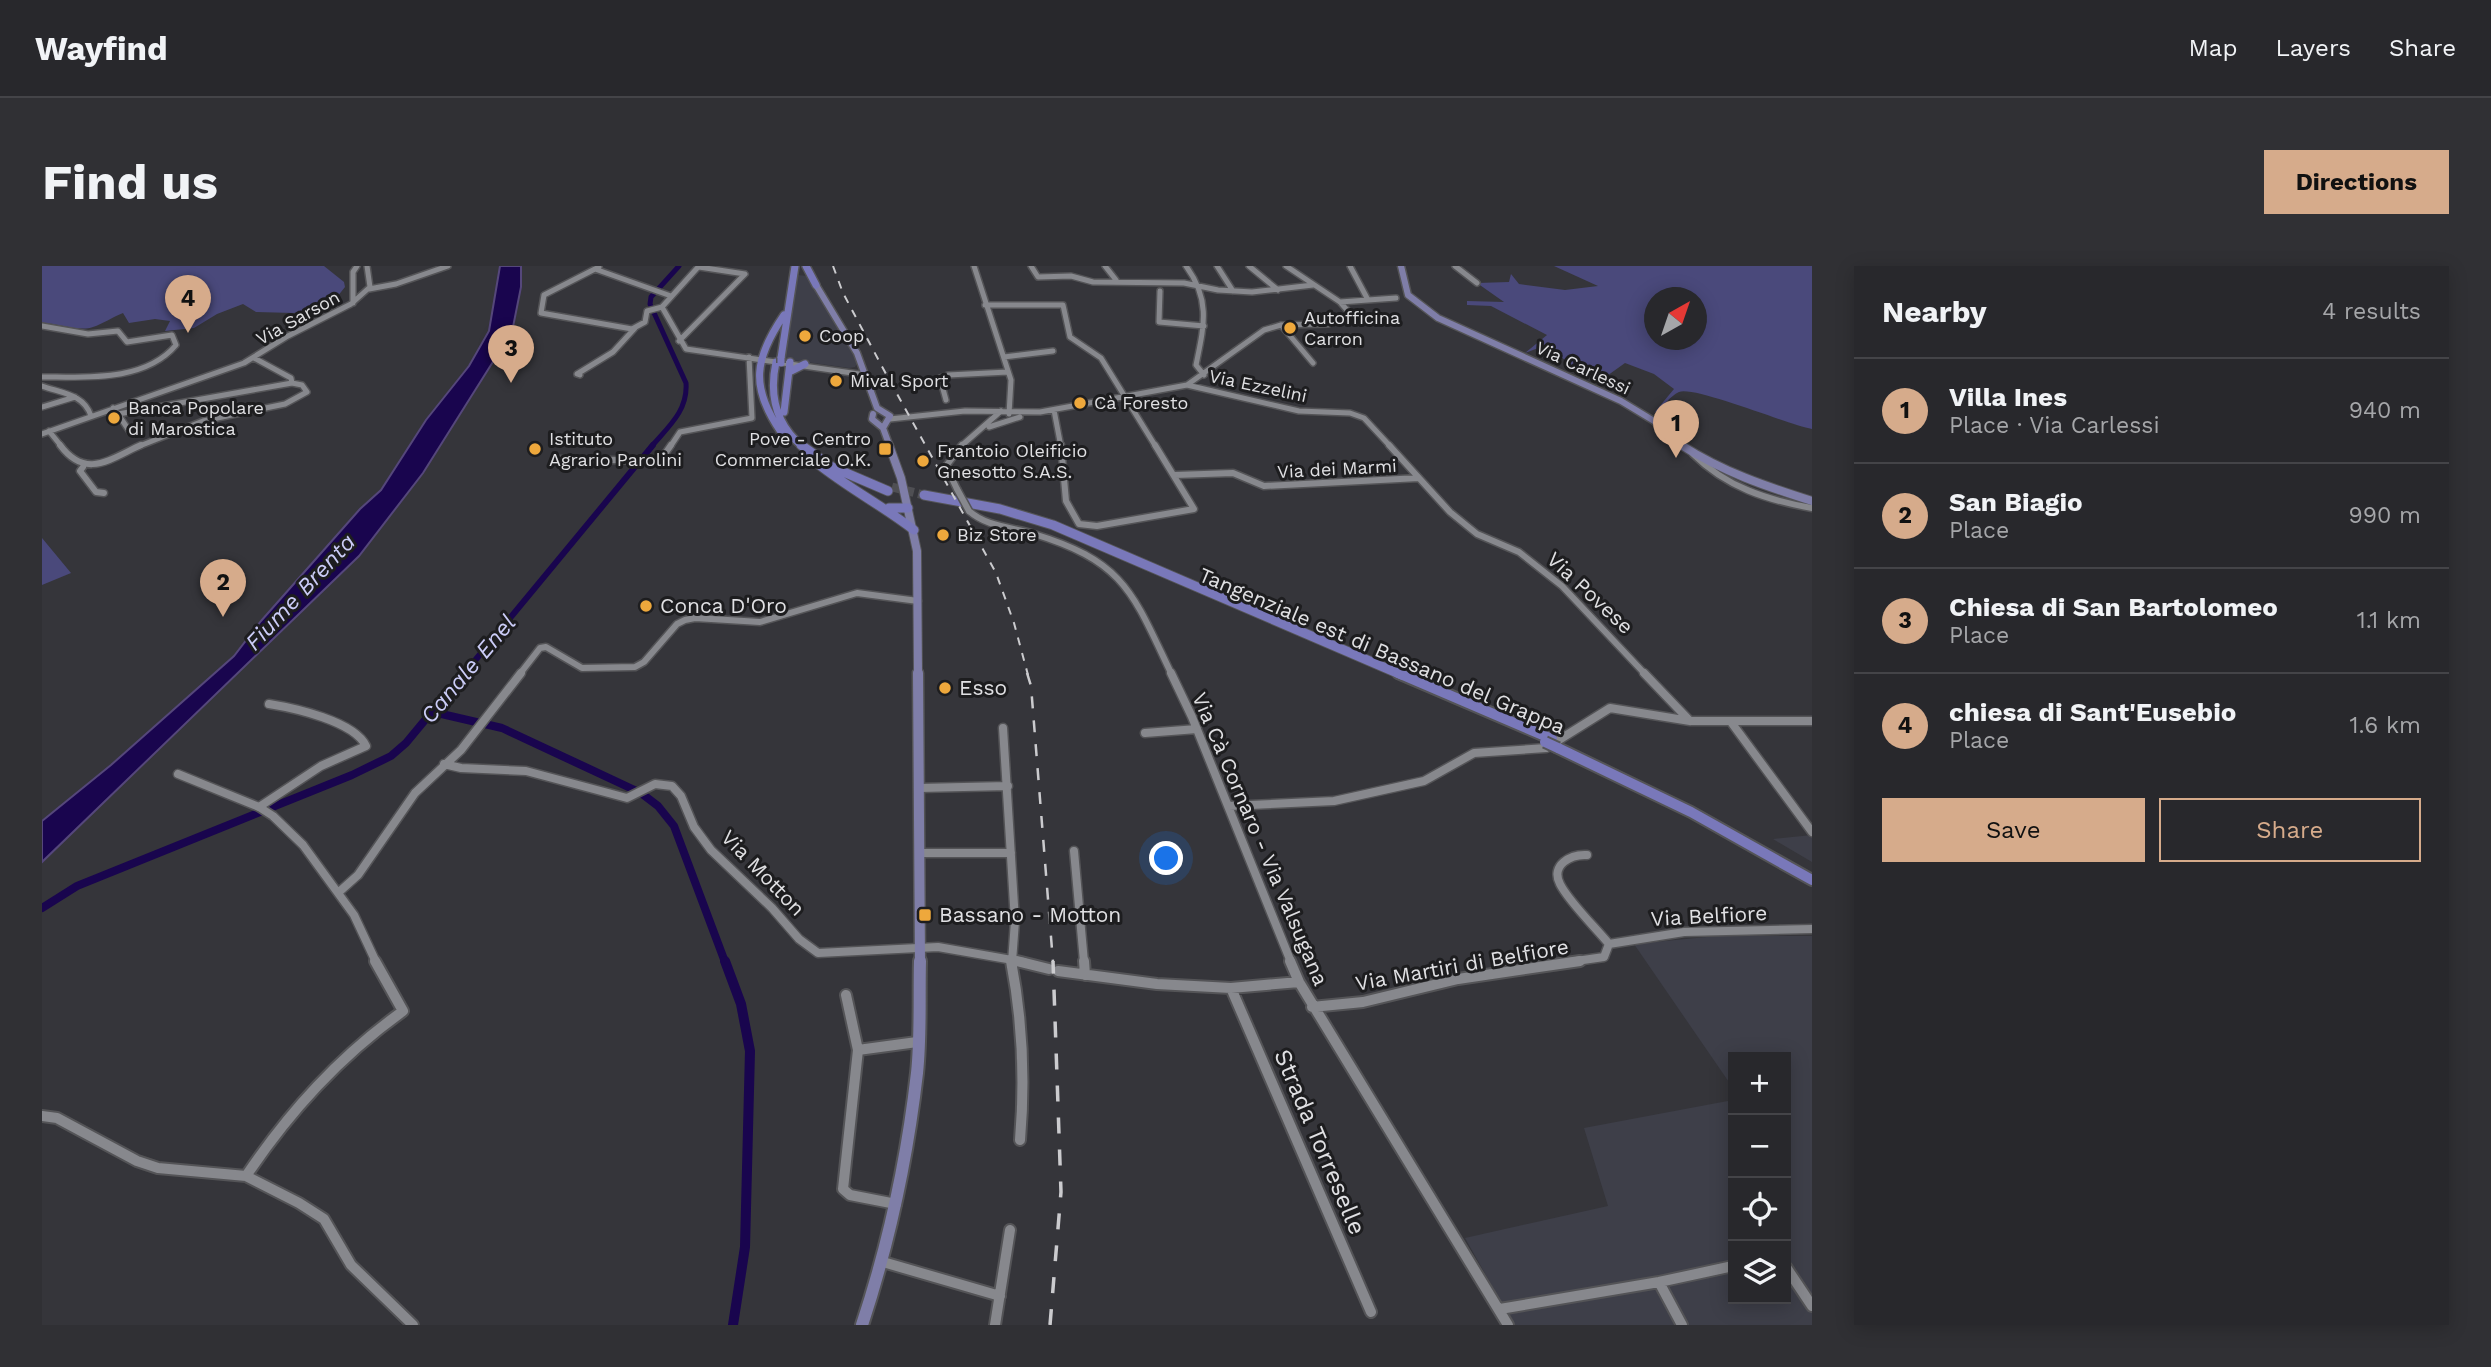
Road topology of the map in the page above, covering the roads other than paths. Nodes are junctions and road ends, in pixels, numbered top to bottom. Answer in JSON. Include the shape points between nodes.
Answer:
{"nodes":[{"id":1,"x":356,"y":266,"type":"edge"},
{"id":2,"x":368,"y":266,"type":"edge"},
{"id":3,"x":448,"y":266,"type":"edge"},
{"id":4,"x":699,"y":266,"type":"edge"},
{"id":5,"x":795,"y":266,"type":"edge"},
{"id":6,"x":806,"y":266,"type":"edge"},
{"id":7,"x":974,"y":266,"type":"edge"},
{"id":8,"x":1031,"y":266,"type":"edge"},
{"id":9,"x":1105,"y":266,"type":"edge"},
{"id":10,"x":1186,"y":266,"type":"edge"},
{"id":11,"x":1217,"y":266,"type":"edge"},
{"id":12,"x":1249,"y":266,"type":"edge"},
{"id":13,"x":1289,"y":266,"type":"edge"},
{"id":14,"x":1350,"y":266,"type":"edge"},
{"id":15,"x":1401,"y":266,"type":"edge"},
{"id":16,"x":1455,"y":266,"type":"edge"},
{"id":17,"x":598,"y":267,"type":"edge"},
{"id":18,"x":1115,"y":280,"type":"junction"},
{"id":19,"x":1477,"y":283,"type":"dead end"},
{"id":20,"x":816,"y":285,"type":"joint"},
{"id":21,"x":1313,"y":285,"type":"junction"},
{"id":22,"x":1201,"y":286,"type":"junction"},
{"id":23,"x":369,"y":289,"type":"junction"},
{"id":24,"x":1278,"y":290,"type":"junction"},
{"id":25,"x":1160,"y":291,"type":"dead end"},
{"id":26,"x":1233,"y":291,"type":"junction"},
{"id":27,"x":671,"y":296,"type":"junction"},
{"id":28,"x":1409,"y":297,"type":"junction"},
{"id":29,"x":1367,"y":298,"type":"junction"},
{"id":30,"x":1340,"y":302,"type":"junction"},
{"id":31,"x":353,"y":303,"type":"junction"},
{"id":32,"x":985,"y":306,"type":"junction"},
{"id":33,"x":659,"y":308,"type":"junction"},
{"id":34,"x":784,"y":315,"type":"junction"},
{"id":35,"x":1281,"y":325,"type":"junction"},
{"id":36,"x":42,"y":326,"type":"edge"},
{"id":37,"x":1204,"y":326,"type":"junction"},
{"id":38,"x":635,"y":328,"type":"junction"},
{"id":39,"x":679,"y":341,"type":"junction"},
{"id":40,"x":1053,"y":351,"type":"dead end"},
{"id":41,"x":749,"y":357,"type":"junction"},
{"id":42,"x":1004,"y":357,"type":"junction"},
{"id":43,"x":254,"y":358,"type":"junction"},
{"id":44,"x":760,"y":358,"type":"junction"},
{"id":45,"x":781,"y":360,"type":"junction"},
{"id":46,"x":1313,"y":363,"type":"dead end"},
{"id":47,"x":805,"y":364,"type":"junction"},
{"id":48,"x":791,"y":371,"type":"junction"},
{"id":49,"x":842,"y":371,"type":"junction"},
{"id":50,"x":1008,"y":372,"type":"junction"},
{"id":51,"x":866,"y":373,"type":"junction"},
{"id":52,"x":580,"y":375,"type":"dead end"},
{"id":53,"x":1205,"y":375,"type":"junction"},
{"id":54,"x":42,"y":377,"type":"edge"},
{"id":55,"x":292,"y":383,"type":"junction"},
{"id":56,"x":870,"y":385,"type":"junction"},
{"id":57,"x":1187,"y":385,"type":"junction"},
{"id":58,"x":42,"y":386,"type":"edge"},
{"id":59,"x":75,"y":397,"type":"junction"},
{"id":60,"x":1124,"y":397,"type":"junction"},
{"id":61,"x":946,"y":400,"type":"dead end"},
{"id":62,"x":1008,"y":405,"type":"junction"},
{"id":63,"x":42,"y":407,"type":"edge"},
{"id":64,"x":1054,"y":410,"type":"junction"},
{"id":65,"x":116,"y":411,"type":"junction"},
{"id":66,"x":785,"y":412,"type":"junction"},
{"id":67,"x":1040,"y":412,"type":"junction"},
{"id":68,"x":999,"y":413,"type":"junction"},
{"id":69,"x":1009,"y":414,"type":"junction"},
{"id":70,"x":91,"y":416,"type":"junction"},
{"id":71,"x":882,"y":417,"type":"junction"},
{"id":72,"x":1364,"y":418,"type":"joint"},
{"id":73,"x":1003,"y":422,"type":"junction"},
{"id":74,"x":986,"y":428,"type":"junction"},
{"id":75,"x":46,"y":432,"type":"edge"},
{"id":76,"x":130,"y":432,"type":"dead end"},
{"id":77,"x":808,"y":451,"type":"junction"},
{"id":78,"x":1691,"y":452,"type":"junction"},
{"id":79,"x":559,"y":459,"type":"dead end"},
{"id":80,"x":83,"y":467,"type":"junction"},
{"id":81,"x":1175,"y":475,"type":"junction"},
{"id":82,"x":1419,"y":478,"type":"junction"},
{"id":83,"x":104,"y":493,"type":"dead end"},
{"id":84,"x":922,"y":497,"type":"tunnel mouth"},
{"id":85,"x":1812,"y":501,"type":"edge"},
{"id":86,"x":884,"y":506,"type":"junction"},
{"id":87,"x":908,"y":508,"type":"junction"},
{"id":88,"x":1812,"y":508,"type":"edge"},
{"id":89,"x":914,"y":530,"type":"junction"},
{"id":90,"x":918,"y":601,"type":"junction"},
{"id":91,"x":269,"y":704,"type":"dead end"},
{"id":92,"x":1690,"y":721,"type":"junction"},
{"id":93,"x":1812,"y":721,"type":"edge"},
{"id":94,"x":1731,"y":722,"type":"junction"},
{"id":95,"x":1003,"y":728,"type":"dead end"},
{"id":96,"x":1197,"y":729,"type":"junction"},
{"id":97,"x":1144,"y":733,"type":"dead end"},
{"id":98,"x":1555,"y":743,"type":"junction"},
{"id":99,"x":443,"y":764,"type":"junction"},
{"id":100,"x":178,"y":774,"type":"dead end"},
{"id":101,"x":1008,"y":786,"type":"junction"},
{"id":102,"x":919,"y":788,"type":"junction"},
{"id":103,"x":1229,"y":806,"type":"junction"},
{"id":104,"x":259,"y":807,"type":"junction"},
{"id":105,"x":1812,"y":832,"type":"edge"},
{"id":106,"x":1074,"y":851,"type":"dead end"},
{"id":107,"x":919,"y":853,"type":"junction"},
{"id":108,"x":1012,"y":853,"type":"junction"},
{"id":109,"x":1587,"y":855,"type":"dead end"},
{"id":110,"x":1812,"y":873,"type":"edge"},
{"id":111,"x":1812,"y":880,"type":"edge"},
{"id":112,"x":339,"y":892,"type":"junction"},
{"id":113,"x":1812,"y":929,"type":"edge"},
{"id":114,"x":1609,"y":944,"type":"junction"},
{"id":115,"x":919,"y":948,"type":"junction"},
{"id":116,"x":1011,"y":959,"type":"junction"},
{"id":117,"x":1085,"y":975,"type":"junction"},
{"id":118,"x":1299,"y":982,"type":"junction"},
{"id":119,"x":1231,"y":988,"type":"junction"},
{"id":120,"x":846,"y":995,"type":"dead end"},
{"id":121,"x":1312,"y":1007,"type":"junction"},
{"id":122,"x":918,"y":1042,"type":"junction"},
{"id":123,"x":858,"y":1050,"type":"junction"},
{"id":124,"x":42,"y":1116,"type":"edge"},
{"id":125,"x":1020,"y":1140,"type":"dead end"},
{"id":126,"x":246,"y":1176,"type":"junction"},
{"id":127,"x":896,"y":1204,"type":"junction"},
{"id":128,"x":1010,"y":1230,"type":"dead end"},
{"id":129,"x":883,"y":1262,"type":"junction"},
{"id":130,"x":1728,"y":1267,"type":"edge"},
{"id":131,"x":1791,"y":1274,"type":"edge"},
{"id":132,"x":1659,"y":1282,"type":"junction"},
{"id":133,"x":1000,"y":1296,"type":"junction"},
{"id":134,"x":1812,"y":1306,"type":"edge"},
{"id":135,"x":1500,"y":1310,"type":"junction"},
{"id":136,"x":1371,"y":1312,"type":"dead end"},
{"id":137,"x":413,"y":1325,"type":"edge"},
{"id":138,"x":862,"y":1325,"type":"edge"},
{"id":139,"x":995,"y":1325,"type":"edge"},
{"id":140,"x":1508,"y":1325,"type":"edge"},
{"id":141,"x":1682,"y":1325,"type":"edge"}],
"edges":[{"from":1,"to":31,"type":"street"},
{"from":2,"to":23,"type":"street","name":"Via Sarson"},
{"from":3,"to":23,"type":"street"},
{"from":4,"to":27,"type":"street"},
{"from":4,"to":39,"type":"street","via":[[745,274]]},
{"from":5,"to":34,"type":"highway"},
{"from":5,"to":45,"type":"highway"},
{"from":6,"to":20,"type":"highway"},
{"from":7,"to":32,"type":"street"},
{"from":8,"to":18,"type":"street","via":[[1038,277]]},
{"from":9,"to":18,"type":"street"},
{"from":10,"to":22,"type":"street"},
{"from":11,"to":26,"type":"street"},
{"from":12,"to":24,"type":"street"},
{"from":13,"to":21,"type":"street"},
{"from":14,"to":29,"type":"street"},
{"from":15,"to":28,"type":"main road"},
{"from":16,"to":19,"type":"street"},
{"from":17,"to":27,"type":"street"},
{"from":17,"to":38,"type":"street","via":[[544,295],[541,313]]},
{"from":18,"to":22,"type":"street"},
{"from":20,"to":51,"type":"main road"},
{"from":21,"to":24,"type":"street"},
{"from":21,"to":30,"type":"street"},
{"from":22,"to":26,"type":"street"},
{"from":22,"to":37,"type":"street"},
{"from":23,"to":31,"type":"street","name":"Via Sarson"},
{"from":24,"to":26,"type":"street"},
{"from":25,"to":37,"type":"street","via":[[1159,322]]},
{"from":27,"to":33,"type":"street"},
{"from":28,"to":29,"type":"street"},
{"from":28,"to":78,"type":"main road","name":"Via Carlessi","via":[[1449,323],[1621,401]]},
{"from":29,"to":30,"type":"street"},
{"from":30,"to":35,"type":"street","via":[[1348,312],[1340,321]]},
{"from":31,"to":43,"type":"street","name":"Via Sarson"},
{"from":32,"to":42,"type":"street"},
{"from":32,"to":60,"type":"street","via":[[1063,305],[1070,337],[1101,358]]},
{"from":33,"to":38,"type":"street","via":[[647,311],[645,322]]},
{"from":33,"to":39,"type":"street"},
{"from":34,"to":44,"type":"highway"},
{"from":34,"to":45,"type":"highway"},
{"from":35,"to":46,"type":"street"},
{"from":35,"to":53,"type":"street","via":[[1253,337]]},
{"from":36,"to":54,"type":"street","via":[[88,334],[118,331],[127,342],[172,335],[176,345],[163,361],[134,370]]},
{"from":37,"to":53,"type":"street","via":[[1196,365]]},
{"from":38,"to":52,"type":"street","via":[[613,352]]},
{"from":39,"to":41,"type":"street","via":[[694,351]]},
{"from":40,"to":42,"type":"street"},
{"from":41,"to":44,"type":"street"},
{"from":41,"to":79,"type":"street","via":[[752,418],[680,432],[660,461]]},
{"from":42,"to":50,"type":"street"},
{"from":43,"to":55,"type":"street","via":[[291,378]]},
{"from":43,"to":65,"type":"street","name":"Via Sarson"},
{"from":44,"to":45,"type":"street"},
{"from":44,"to":77,"type":"highway","via":[[765,409],[788,439]]},
{"from":45,"to":47,"type":"street"},
{"from":45,"to":48,"type":"highway"},
{"from":45,"to":66,"type":"highway","via":[[779,391]]},
{"from":45,"to":77,"type":"highway","via":[[772,390],[776,410]]},
{"from":47,"to":48,"type":"highway"},
{"from":47,"to":49,"type":"street"},
{"from":48,"to":66,"type":"highway"},
{"from":49,"to":51,"type":"street"},
{"from":49,"to":56,"type":"street"},
{"from":50,"to":61,"type":"street","via":[[940,378]]},
{"from":50,"to":62,"type":"street","via":[[1012,393]]},
{"from":51,"to":56,"type":"main road"},
{"from":53,"to":57,"type":"street"},
{"from":55,"to":65,"type":"street"},
{"from":55,"to":80,"type":"street","via":[[307,392],[299,399],[208,420]]},
{"from":56,"to":71,"type":"main road"},
{"from":57,"to":60,"type":"street"},
{"from":57,"to":72,"type":"street","name":"Via Ezzelini","via":[[1299,411]]},
{"from":58,"to":59,"type":"street"},
{"from":59,"to":63,"type":"street"},
{"from":59,"to":70,"type":"street","via":[[88,404]]},
{"from":60,"to":64,"type":"street"},
{"from":60,"to":81,"type":"street"},
{"from":62,"to":68,"type":"street"},
{"from":62,"to":69,"type":"street"},
{"from":64,"to":67,"type":"street"},
{"from":64,"to":81,"type":"street","via":[[1066,501],[1079,524],[1097,526],[1192,510],[1194,506]]},
{"from":65,"to":70,"type":"street"},
{"from":65,"to":76,"type":"street"},
{"from":66,"to":77,"type":"highway","via":[[797,431],[824,455],[890,489],[849,476]]},
{"from":67,"to":69,"type":"street"},
{"from":67,"to":73,"type":"street"},
{"from":68,"to":69,"type":"street"},
{"from":68,"to":71,"type":"street"},
{"from":68,"to":74,"type":"street"},
{"from":69,"to":73,"type":"street"},
{"from":70,"to":75,"type":"street"},
{"from":71,"to":87,"type":"main road"},
{"from":72,"to":82,"type":"street","name":"Via Povese"},
{"from":73,"to":74,"type":"street"},
{"from":74,"to":96,"type":"street","name":"Via Cà Cornaro - Via Valsugana","bridge":true,"via":[[950,457],[946,466],[970,511],[980,521],[1035,534],[1093,557],[1119,577],[1155,636]]},
{"from":75,"to":80,"type":"street"},
{"from":77,"to":86,"type":"highway","via":[[820,468]]},
{"from":78,"to":85,"type":"main road","name":"Via Carlessi","via":[[1742,480]]},
{"from":78,"to":88,"type":"street","via":[[1706,469],[1740,487]]},
{"from":80,"to":83,"type":"street","via":[[80,471],[96,492]]},
{"from":81,"to":82,"type":"street","name":"Via dei Marmi","via":[[1233,473],[1264,486]]},
{"from":82,"to":92,"type":"street","name":"Via Povese","via":[[1477,534],[1518,552],[1562,586]]},
{"from":84,"to":98,"type":"highway","name":"Tangenziale est di Bassano del Grappa","via":[[1028,522]]},
{"from":86,"to":87,"type":"highway"},
{"from":86,"to":89,"type":"highway"},
{"from":87,"to":89,"type":"main road"},
{"from":89,"to":90,"type":"main road"},
{"from":90,"to":99,"type":"street","via":[[857,593],[760,622],[685,620],[635,667],[582,667],[540,648],[461,750]]},
{"from":90,"to":102,"type":"main road"},
{"from":91,"to":104,"type":"street","via":[[314,713],[357,736],[366,746],[321,766]]},
{"from":92,"to":94,"type":"street"},
{"from":92,"to":103,"type":"street","via":[[1610,708],[1546,748],[1474,753],[1424,781],[1334,802]]},
{"from":93,"to":94,"type":"street"},
{"from":94,"to":105,"type":"street"},
{"from":95,"to":101,"type":"street"},
{"from":96,"to":97,"type":"street"},
{"from":96,"to":103,"type":"street","name":"Via Cà Cornaro - Via Valsugana"},
{"from":98,"to":110,"type":"highway","name":"Tangenziale est di Bassano del Grappa","via":[[1693,806]]},
{"from":98,"to":111,"type":"highway","name":"Tangenziale est di Bassano del Grappa"},
{"from":99,"to":112,"type":"street","via":[[415,793],[358,876]]},
{"from":99,"to":115,"type":"street","name":"Via Motton","via":[[527,771],[631,797],[643,787],[663,783],[679,791],[694,827],[729,870],[773,908],[811,950]]},
{"from":100,"to":104,"type":"street"},
{"from":101,"to":102,"type":"street"},
{"from":101,"to":108,"type":"street"},
{"from":102,"to":107,"type":"main road"},
{"from":103,"to":118,"type":"street","name":"Via Cà Cornaro - Via Valsugana"},
{"from":104,"to":112,"type":"street","via":[[303,845]]},
{"from":106,"to":117,"type":"street"},
{"from":107,"to":108,"type":"street"},
{"from":107,"to":115,"type":"main road"},
{"from":108,"to":116,"type":"street","via":[[1015,921]]},
{"from":109,"to":114,"type":"street","via":[[1563,861],[1557,872],[1559,883]]},
{"from":112,"to":126,"type":"street","via":[[403,1011],[356,1044],[326,1073]]},
{"from":113,"to":114,"type":"street","name":"Via Belfiore","via":[[1679,933]]},
{"from":114,"to":121,"type":"street","name":"Via Martiri di Belfiore","via":[[1604,957],[1458,979],[1363,1002]]},
{"from":115,"to":116,"type":"street"},
{"from":115,"to":122,"type":"main road"},
{"from":116,"to":117,"type":"street"},
{"from":116,"to":125,"type":"street","via":[[1018,998]]},
{"from":117,"to":119,"type":"street"},
{"from":118,"to":119,"type":"street"},
{"from":118,"to":121,"type":"street","name":"Via Cà Cornaro - Via Valsugana"},
{"from":119,"to":136,"type":"street","name":"Strada Torreselle"},
{"from":120,"to":123,"type":"street"},
{"from":121,"to":135,"type":"street","name":"Via Cà Cornaro - Via Valsugana"},
{"from":122,"to":123,"type":"street"},
{"from":122,"to":127,"type":"main road"},
{"from":123,"to":127,"type":"street","via":[[843,1189],[849,1195]]},
{"from":124,"to":126,"type":"street","via":[[57,1118],[158,1168]]},
{"from":126,"to":137,"type":"street","via":[[324,1219],[351,1265]]},
{"from":127,"to":129,"type":"main road"},
{"from":128,"to":133,"type":"street"},
{"from":129,"to":133,"type":"street"},
{"from":129,"to":138,"type":"main road"},
{"from":130,"to":132,"type":"street"},
{"from":131,"to":134,"type":"street"},
{"from":132,"to":135,"type":"street"},
{"from":132,"to":141,"type":"street"},
{"from":133,"to":139,"type":"street"},
{"from":135,"to":140,"type":"street","name":"Via Cà Cornaro - Via Valsugana"}]}
